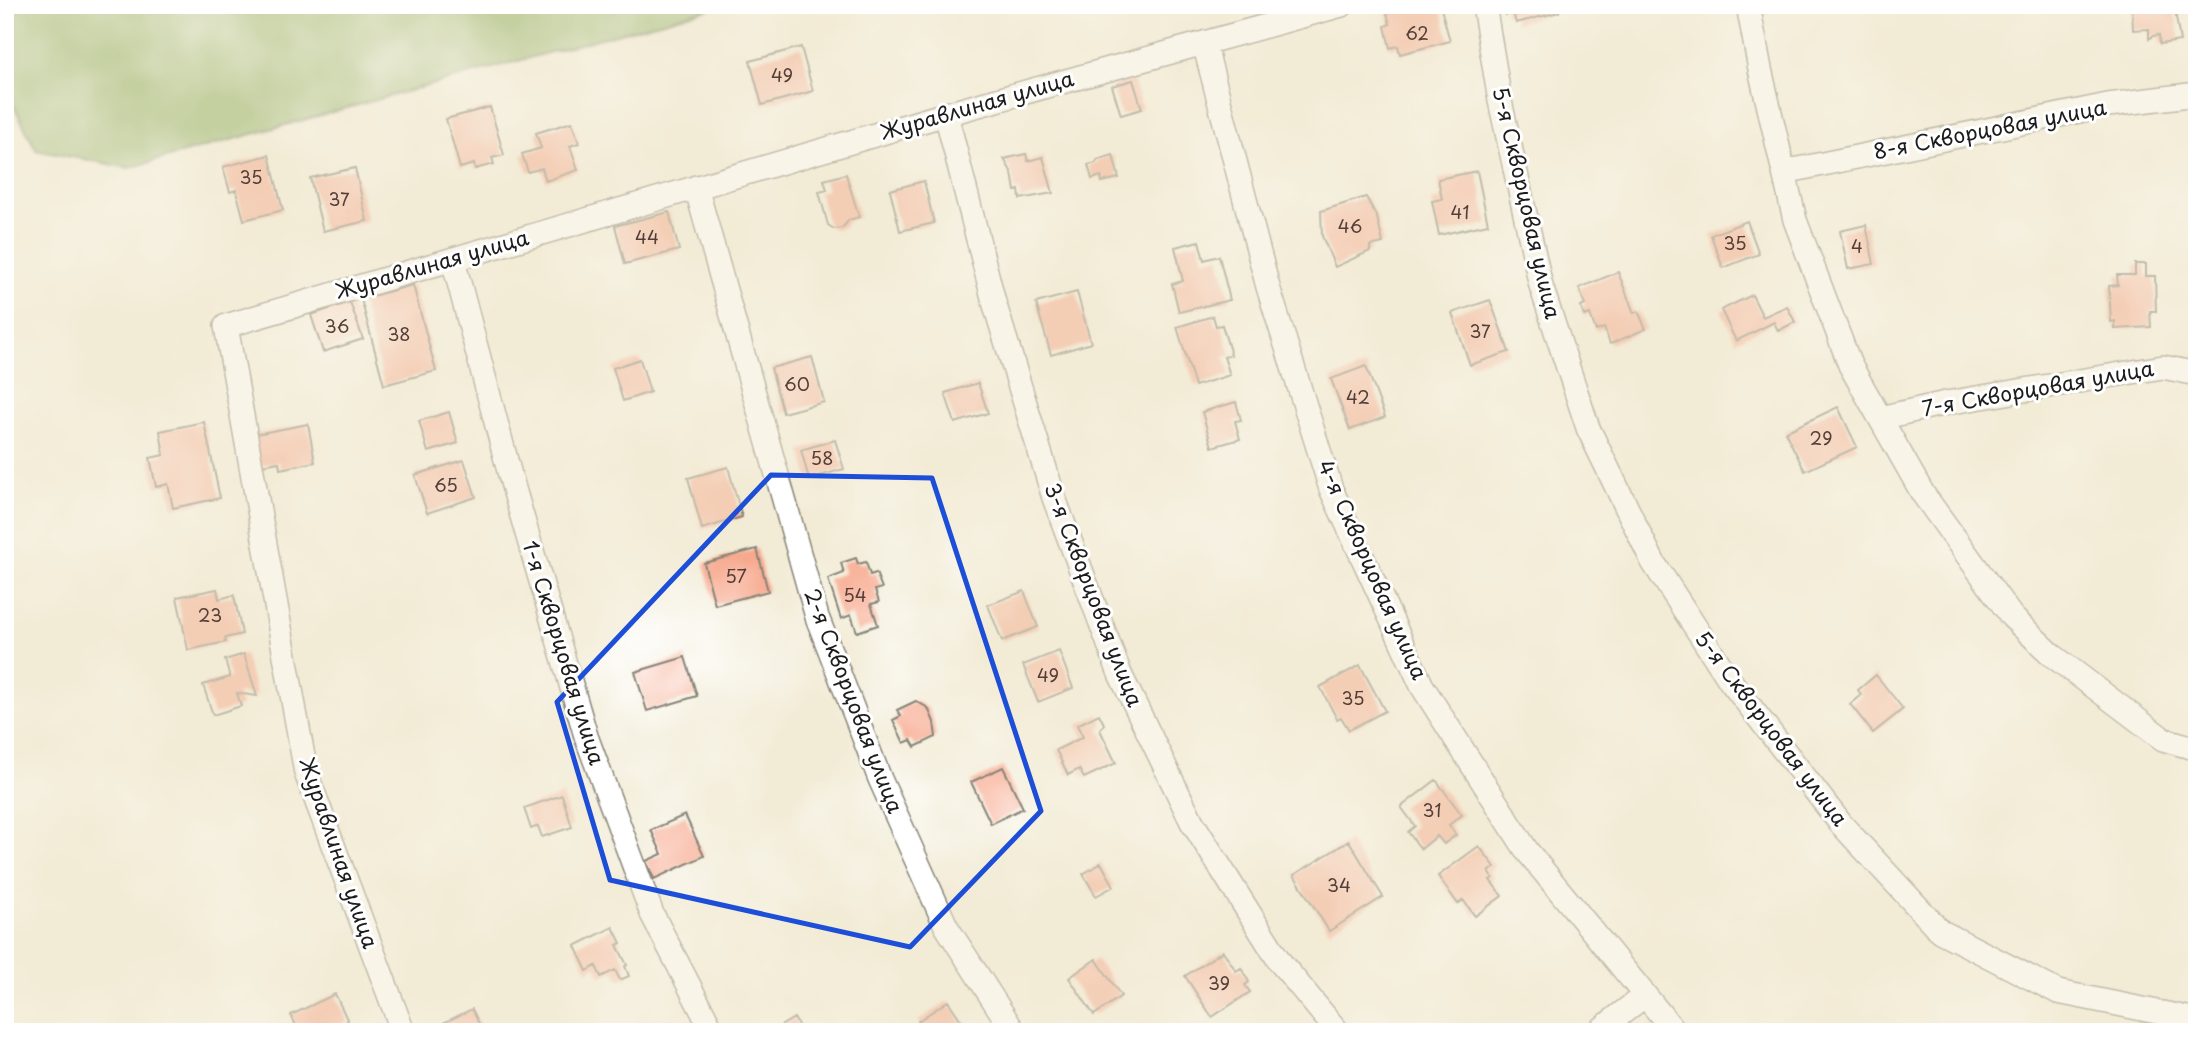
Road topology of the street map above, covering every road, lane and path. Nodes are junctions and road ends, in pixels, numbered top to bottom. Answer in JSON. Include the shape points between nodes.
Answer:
{"nodes":[{"id":1,"x":1342,"y":5,"type":"edge"},
{"id":2,"x":1484,"y":5,"type":"edge"},
{"id":3,"x":1748,"y":5,"type":"edge"},
{"id":4,"x":1204,"y":43,"type":"junction"},
{"id":5,"x":2197,"y":94,"type":"edge"},
{"id":6,"x":946,"y":114,"type":"junction"},
{"id":7,"x":1784,"y":172,"type":"junction"},
{"id":8,"x":696,"y":187,"type":"junction"},
{"id":9,"x":453,"y":260,"type":"junction"},
{"id":10,"x":2197,"y":374,"type":"edge"},
{"id":11,"x":1880,"y":418,"type":"junction"},
{"id":12,"x":2197,"y":749,"type":"edge"},
{"id":13,"x":1645,"y":995,"type":"junction"},
{"id":14,"x":2197,"y":1020,"type":"edge"},
{"id":15,"x":403,"y":1032,"type":"edge"},
{"id":16,"x":713,"y":1032,"type":"edge"},
{"id":17,"x":1014,"y":1032,"type":"edge"},
{"id":18,"x":1338,"y":1032,"type":"edge"},
{"id":19,"x":1598,"y":1032,"type":"edge"},
{"id":20,"x":1675,"y":1032,"type":"edge"}],
"edges":[{"from":1,"to":4,"type":"street","name":"Журавлиная улица"},
{"from":2,"to":14,"type":"street","name":"5-я Скворцовая улица","via":[[1500,102],[1541,286],[1588,428],[1653,562],[1731,682],[1841,824],[1940,931],[2058,992]]},
{"from":3,"to":7,"type":"street"},
{"from":4,"to":6,"type":"street","name":"Журавлиная улица"},
{"from":4,"to":13,"type":"street","name":"4-я Скворцовая улица","via":[[1268,287],[1331,489],[1422,685],[1527,851]]},
{"from":5,"to":7,"type":"street","name":"8-я Скворцовая улица","via":[[2108,105]]},
{"from":6,"to":8,"type":"street","name":"Журавлиная улица"},
{"from":6,"to":18,"type":"street","name":"3-я Скворцовая улица","via":[[994,302],[1054,498],[1120,674],[1192,822],[1280,962]]},
{"from":7,"to":11,"type":"street","via":[[1795,220],[1845,353]]},
{"from":8,"to":9,"type":"street","name":"Журавлиная улица"},
{"from":8,"to":17,"type":"street","name":"2-я Скворцовая улица","via":[[817,617],[880,779],[946,926]]},
{"from":9,"to":15,"type":"street","name":"Журавлиная улица","via":[[226,326],[306,773]]},
{"from":9,"to":16,"type":"street","name":"1-я Скворцовая улица","via":[[586,736],[652,915]]},
{"from":10,"to":11,"type":"street","name":"7-я Скворцовая улица","via":[[2163,368]]},
{"from":11,"to":12,"type":"street","via":[[1923,494],[2012,617],[2052,655],[2163,739]]},
{"from":13,"to":19,"type":"street"},
{"from":13,"to":20,"type":"street","name":"4-я Скворцовая улица"}]}
